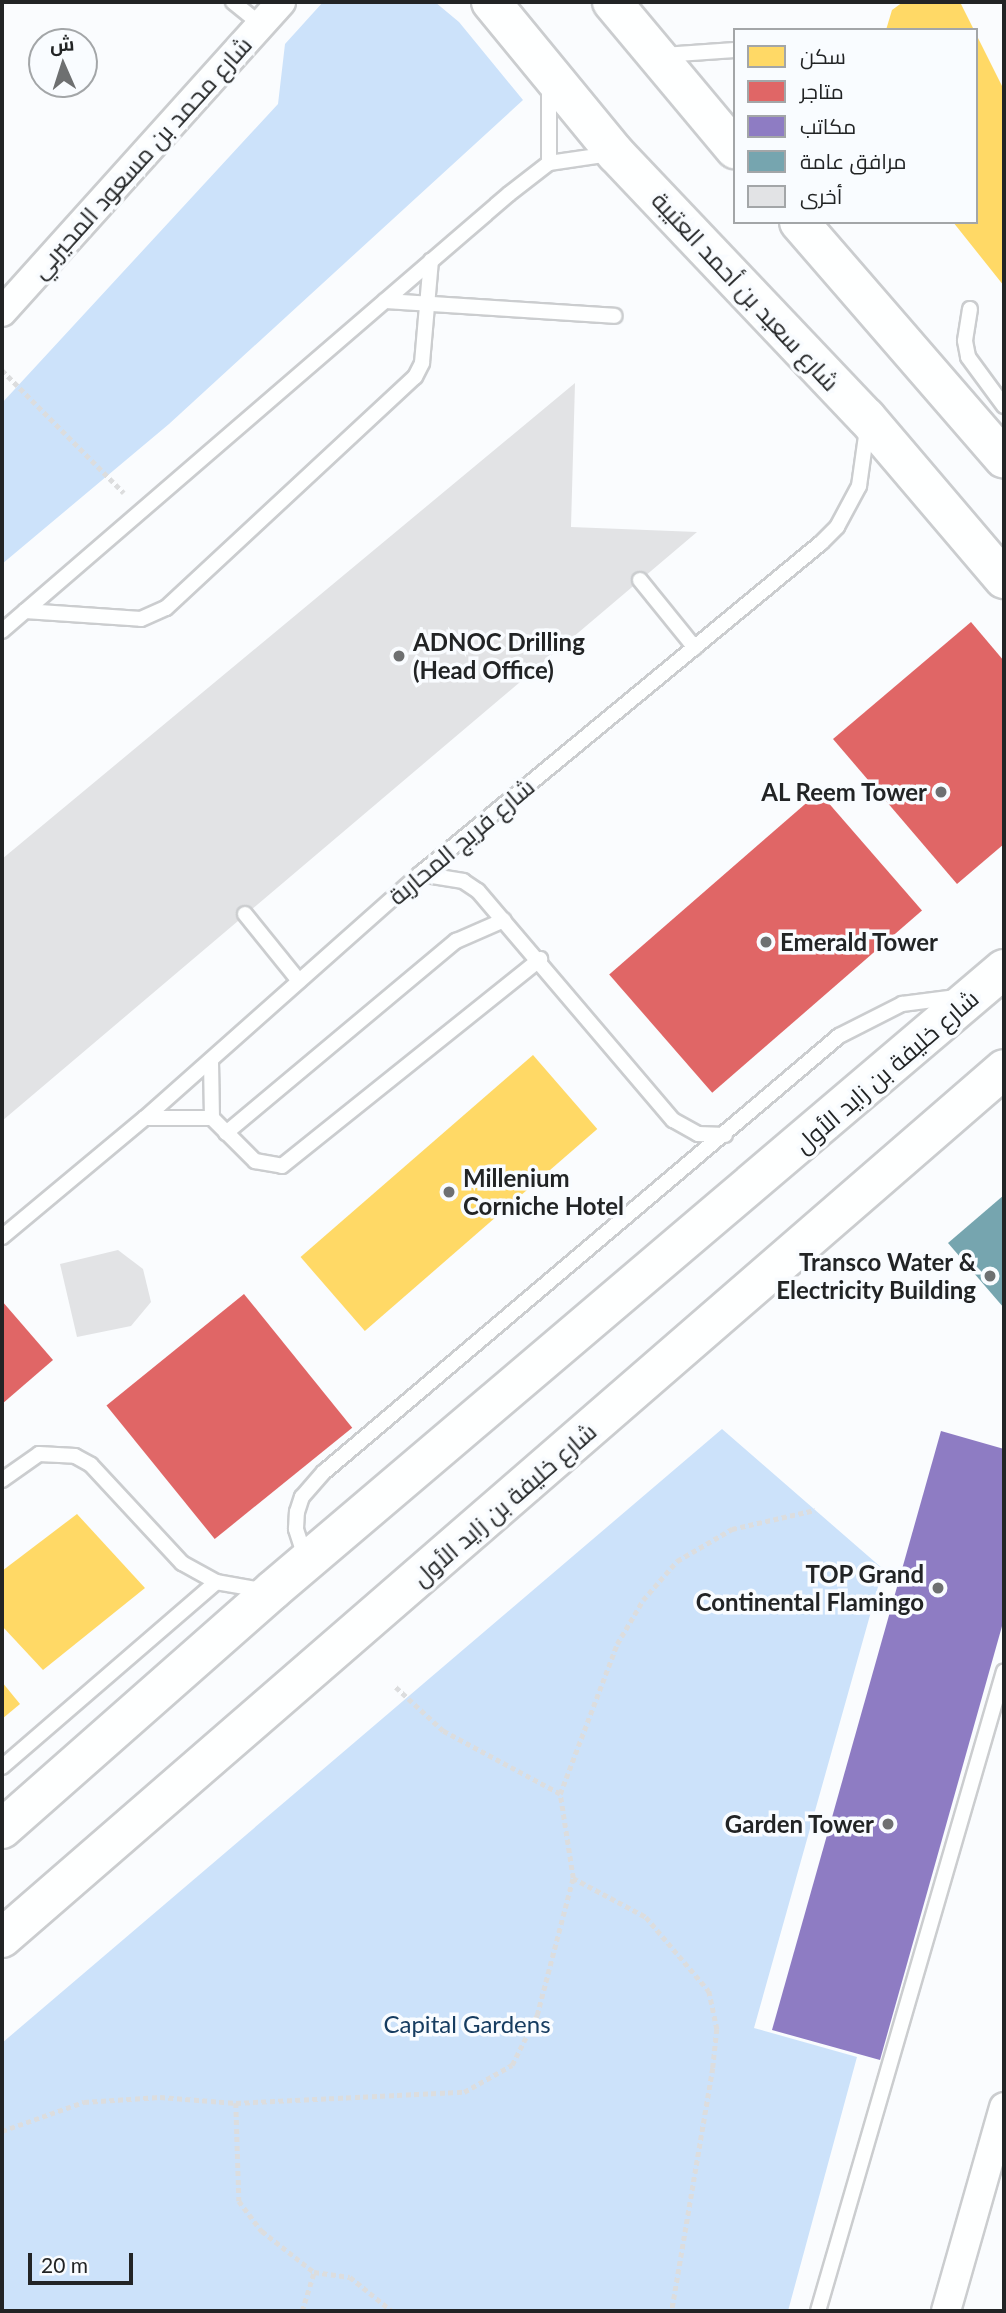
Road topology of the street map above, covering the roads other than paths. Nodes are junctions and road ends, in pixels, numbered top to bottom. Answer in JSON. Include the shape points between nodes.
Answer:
{"nodes":[{"id":1,"x":233,"y":2,"type":"edge"},
{"id":2,"x":281,"y":2,"type":"edge"},
{"id":3,"x":612,"y":2,"type":"edge"},
{"id":4,"x":491,"y":3,"type":"edge"},
{"id":5,"x":260,"y":24,"type":"junction"},
{"id":6,"x":733,"y":50,"type":"edge"},
{"id":7,"x":655,"y":57,"type":"junction"},
{"id":8,"x":546,"y":63,"type":"junction"},
{"id":9,"x":733,"y":147,"type":"edge"},
{"id":10,"x":616,"y":154,"type":"junction"},
{"id":11,"x":549,"y":163,"type":"junction"},
{"id":12,"x":801,"y":224,"type":"edge"},
{"id":13,"x":431,"y":260,"type":"junction"},
{"id":14,"x":384,"y":301,"type":"junction"},
{"id":15,"x":427,"y":303,"type":"junction"},
{"id":16,"x":970,"y":309,"type":"dead end"},
{"id":17,"x":2,"y":312,"type":"edge"},
{"id":18,"x":615,"y":316,"type":"dead end"},
{"id":19,"x":1004,"y":406,"type":"edge"},
{"id":20,"x":866,"y":417,"type":"junction"},
{"id":21,"x":1004,"y":459,"type":"edge"},
{"id":22,"x":1004,"y":579,"type":"edge"},
{"id":23,"x":640,"y":580,"type":"dead end"},
{"id":24,"x":25,"y":611,"type":"junction"},
{"id":25,"x":2,"y":631,"type":"edge"},
{"id":26,"x":695,"y":648,"type":"junction"},
{"id":27,"x":420,"y":874,"type":"junction"},
{"id":28,"x":246,"y":914,"type":"dead end"},
{"id":29,"x":504,"y":920,"type":"junction"},
{"id":30,"x":540,"y":959,"type":"junction"},
{"id":31,"x":1004,"y":969,"type":"edge"},
{"id":32,"x":299,"y":981,"type":"junction"},
{"id":33,"x":972,"y":998,"type":"junction"},
{"id":34,"x":211,"y":1061,"type":"junction"},
{"id":35,"x":1004,"y":1069,"type":"edge"},
{"id":36,"x":145,"y":1118,"type":"junction"},
{"id":37,"x":212,"y":1118,"type":"junction"},
{"id":38,"x":226,"y":1133,"type":"junction"},
{"id":39,"x":725,"y":1135,"type":"junction"},
{"id":40,"x":2,"y":1237,"type":"edge"},
{"id":41,"x":2,"y":1480,"type":"edge"},
{"id":42,"x":308,"y":1565,"type":"junction"},
{"id":43,"x":216,"y":1582,"type":"junction"},
{"id":44,"x":273,"y":1590,"type":"junction"},
{"id":45,"x":1004,"y":1671,"type":"edge"},
{"id":46,"x":2,"y":1767,"type":"edge"},
{"id":47,"x":2,"y":1829,"type":"edge"},
{"id":48,"x":2,"y":1938,"type":"edge"},
{"id":49,"x":1003,"y":2117,"type":"edge"},
{"id":50,"x":818,"y":2311,"type":"edge"},
{"id":51,"x":946,"y":2311,"type":"edge"}],
"edges":[{"from":1,"to":5,"type":"lane"},
{"from":2,"to":5,"type":"street","name":"شارع محمد بن مسعود المحيربي"},
{"from":3,"to":7,"type":"main road"},
{"from":4,"to":8,"type":"main road","name":"شارع سعيد بن أحمد العتيبة"},
{"from":5,"to":17,"type":"street","name":"شارع محمد بن مسعود المحيربي"},
{"from":6,"to":7,"type":"lane"},
{"from":7,"to":9,"type":"main road"},
{"from":8,"to":10,"type":"main road","name":"شارع سعيد بن أحمد العتيبة"},
{"from":8,"to":11,"type":"lane"},
{"from":10,"to":11,"type":"lane"},
{"from":10,"to":20,"type":"main road","name":"شارع سعيد بن أحمد العتيبة"},
{"from":11,"to":13,"type":"lane"},
{"from":12,"to":21,"type":"main road"},
{"from":13,"to":14,"type":"lane"},
{"from":13,"to":15,"type":"lane"},
{"from":14,"to":15,"type":"lane"},
{"from":14,"to":24,"type":"lane"},
{"from":15,"to":18,"type":"lane"},
{"from":15,"to":24,"type":"lane","via":[[422,363],[415,377],[166,608],[141,618]]},
{"from":16,"to":19,"type":"lane","via":[[965,341],[968,357]]},
{"from":20,"to":22,"type":"main road","name":"شارع سعيد بن أحمد العتيبة"},
{"from":20,"to":26,"type":"lane","name":"شارع فريج المحاربة","via":[[862,475],[837,527]]},
{"from":23,"to":26,"type":"lane"},
{"from":24,"to":25,"type":"lane"},
{"from":26,"to":27,"type":"lane","name":"شارع فريج المحاربة"},
{"from":27,"to":29,"type":"lane","via":[[463,881]]},
{"from":27,"to":32,"type":"lane","name":"شارع فريج المحاربة"},
{"from":28,"to":32,"type":"lane"},
{"from":29,"to":30,"type":"lane"},
{"from":29,"to":38,"type":"lane","via":[[456,941]]},
{"from":30,"to":38,"type":"lane","via":[[291,1162],[263,1166]]},
{"from":30,"to":39,"type":"lane","via":[[673,1119],[698,1134]]},
{"from":31,"to":33,"type":"main road","name":"شارع خليفة بن زايد الأول"},
{"from":32,"to":34,"type":"lane","name":"شارع فريج المحاربة"},
{"from":33,"to":39,"type":"lane","via":[[914,1002],[859,1023]]},
{"from":33,"to":42,"type":"main road","name":"شارع خليفة بن زايد الأول"},
{"from":34,"to":36,"type":"lane","name":"شارع فريج المحاربة"},
{"from":34,"to":37,"type":"lane"},
{"from":35,"to":48,"type":"main road","name":"شارع خليفة بن زايد الأول"},
{"from":36,"to":37,"type":"lane"},
{"from":36,"to":40,"type":"lane","name":"شارع فريج المحاربة"},
{"from":37,"to":38,"type":"lane"},
{"from":39,"to":42,"type":"lane","via":[[312,1483],[302,1497],[296,1529]]},
{"from":41,"to":43,"type":"lane","via":[[39,1454],[75,1456],[91,1465],[167,1551]]},
{"from":42,"to":44,"type":"main road","name":"شارع خليفة بن زايد الأول"},
{"from":43,"to":44,"type":"lane"},
{"from":43,"to":46,"type":"lane"},
{"from":44,"to":47,"type":"main road","name":"شارع خليفة بن زايد الأول"},
{"from":45,"to":50,"type":"lane"},
{"from":49,"to":51,"type":"street"}]}
